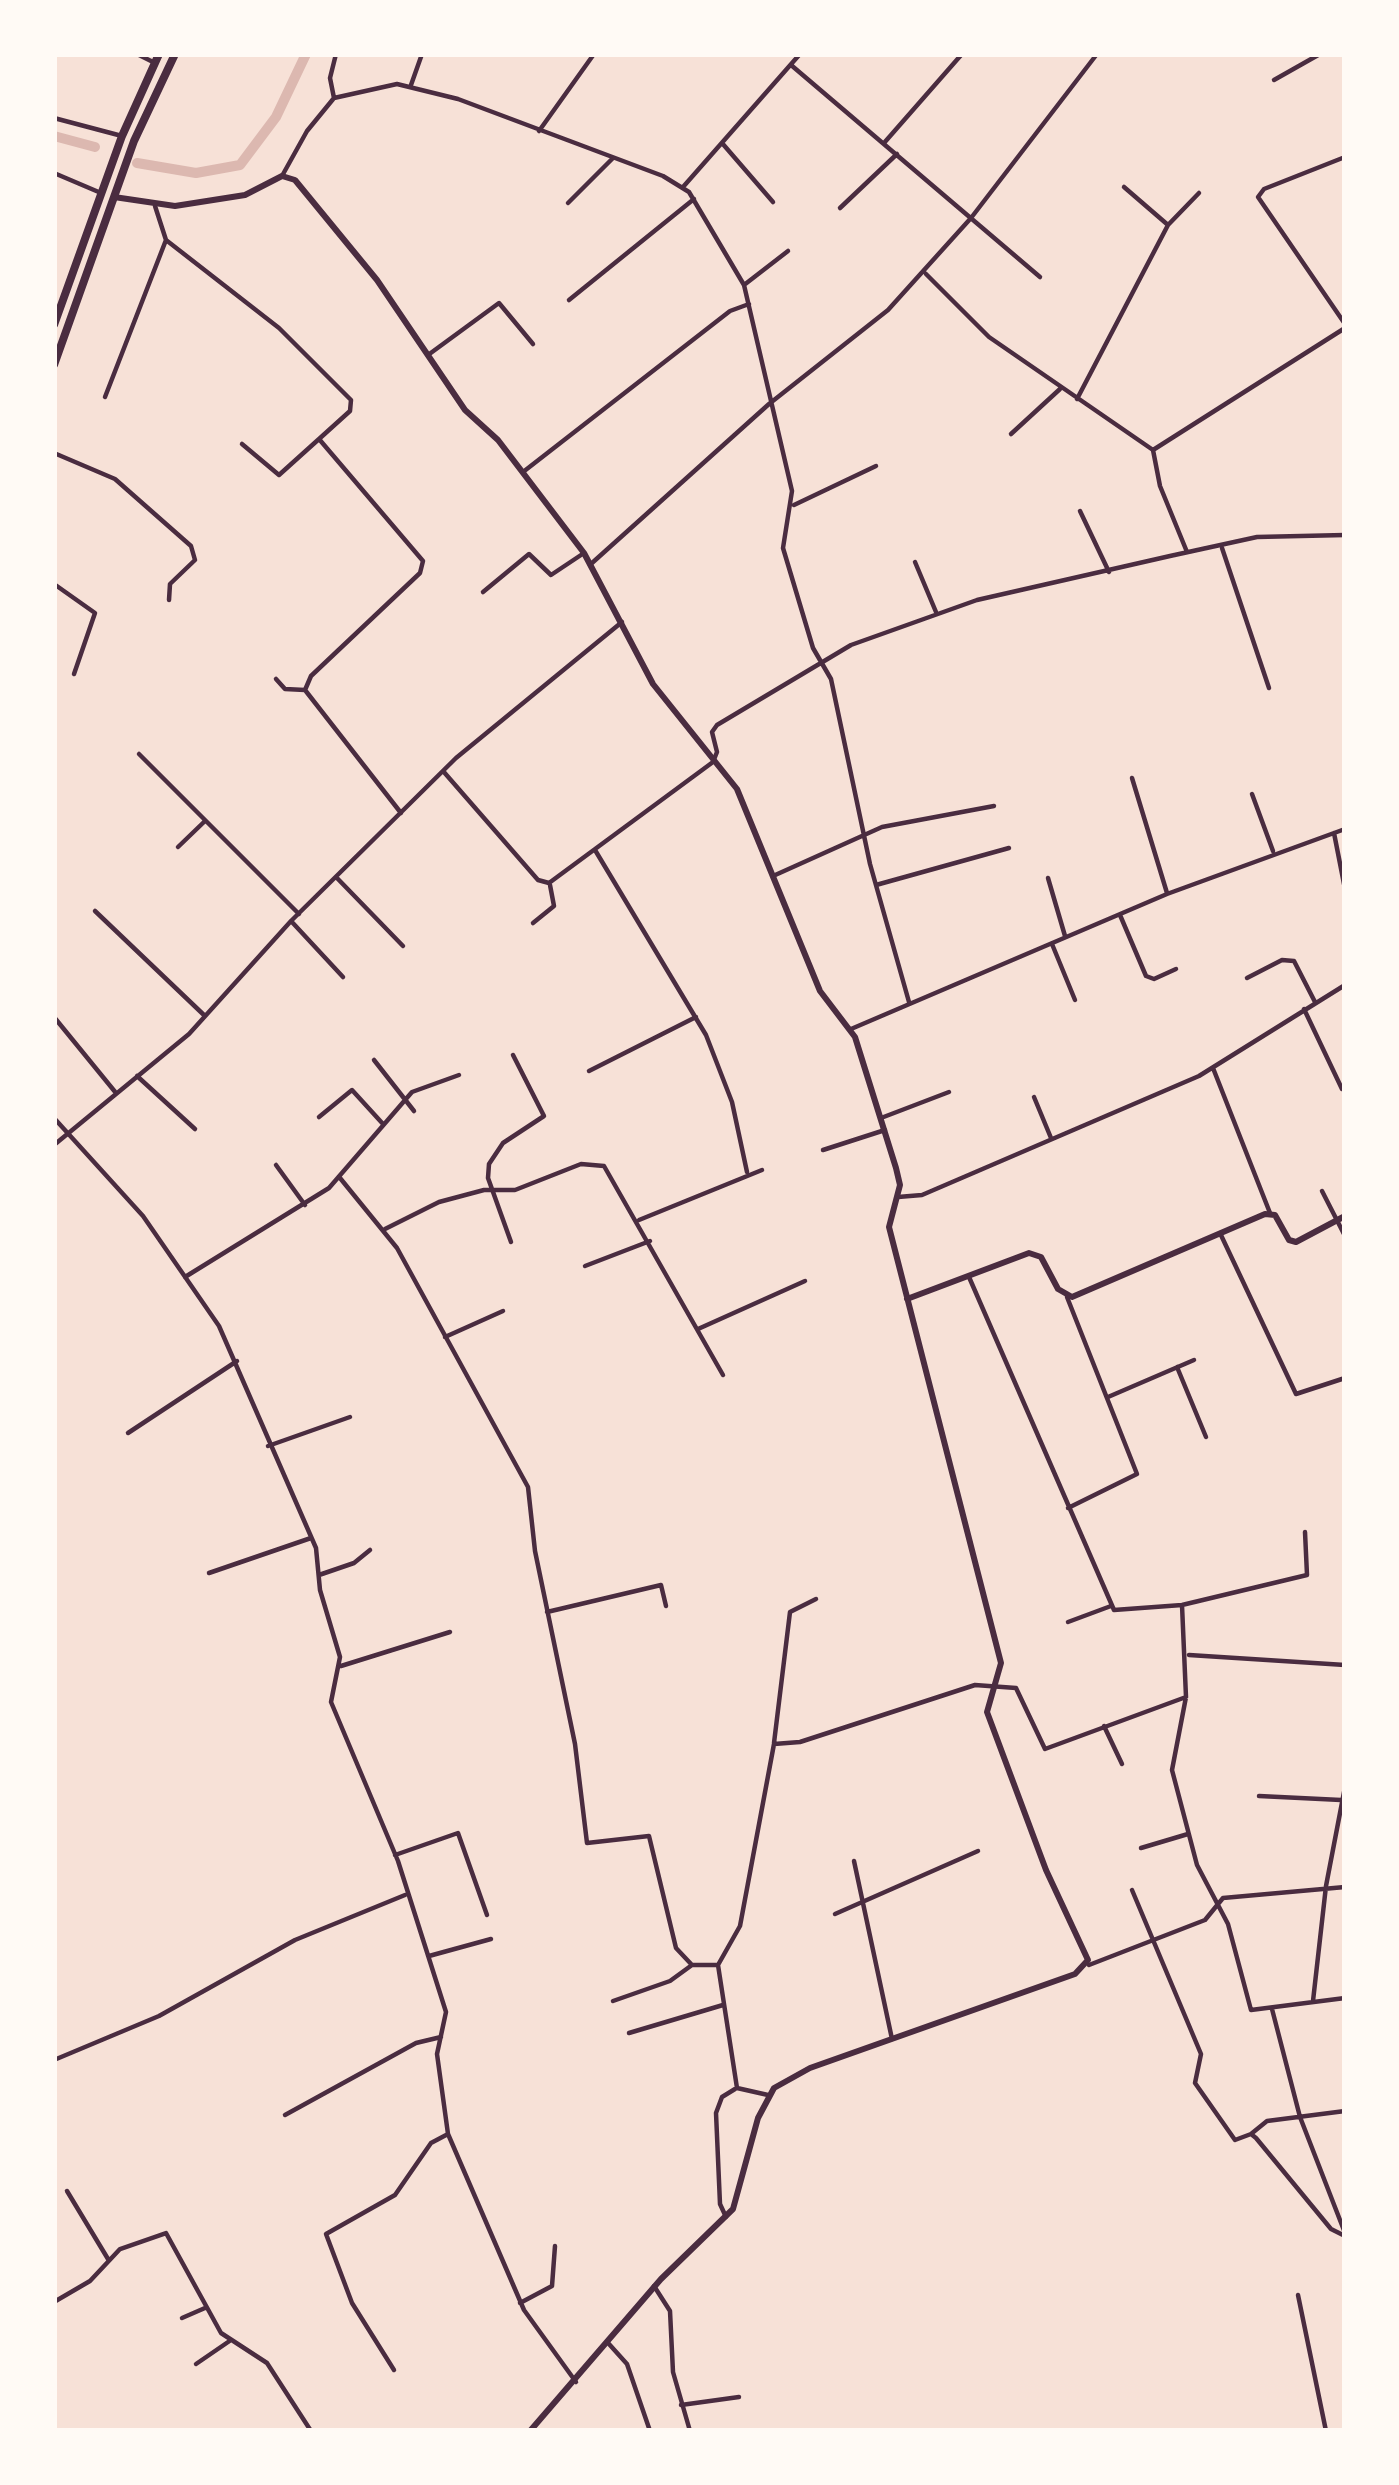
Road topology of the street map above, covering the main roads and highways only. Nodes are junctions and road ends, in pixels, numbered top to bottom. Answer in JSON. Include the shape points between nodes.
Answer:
{"nodes":[{"id":1,"x":175,"y":54,"type":"edge"},
{"id":2,"x":157,"y":58,"type":"edge"},
{"id":3,"x":101,"y":193,"type":"junction"},
{"id":4,"x":113,"y":196,"type":"junction"},
{"id":5,"x":54,"y":326,"type":"edge"},
{"id":6,"x":54,"y":365,"type":"edge"}],
"edges":[{"from":1,"to":4,"type":"main road"},
{"from":2,"to":3,"type":"main road"},
{"from":3,"to":4,"type":"main road"},
{"from":3,"to":5,"type":"main road"},
{"from":4,"to":6,"type":"main road"}]}
